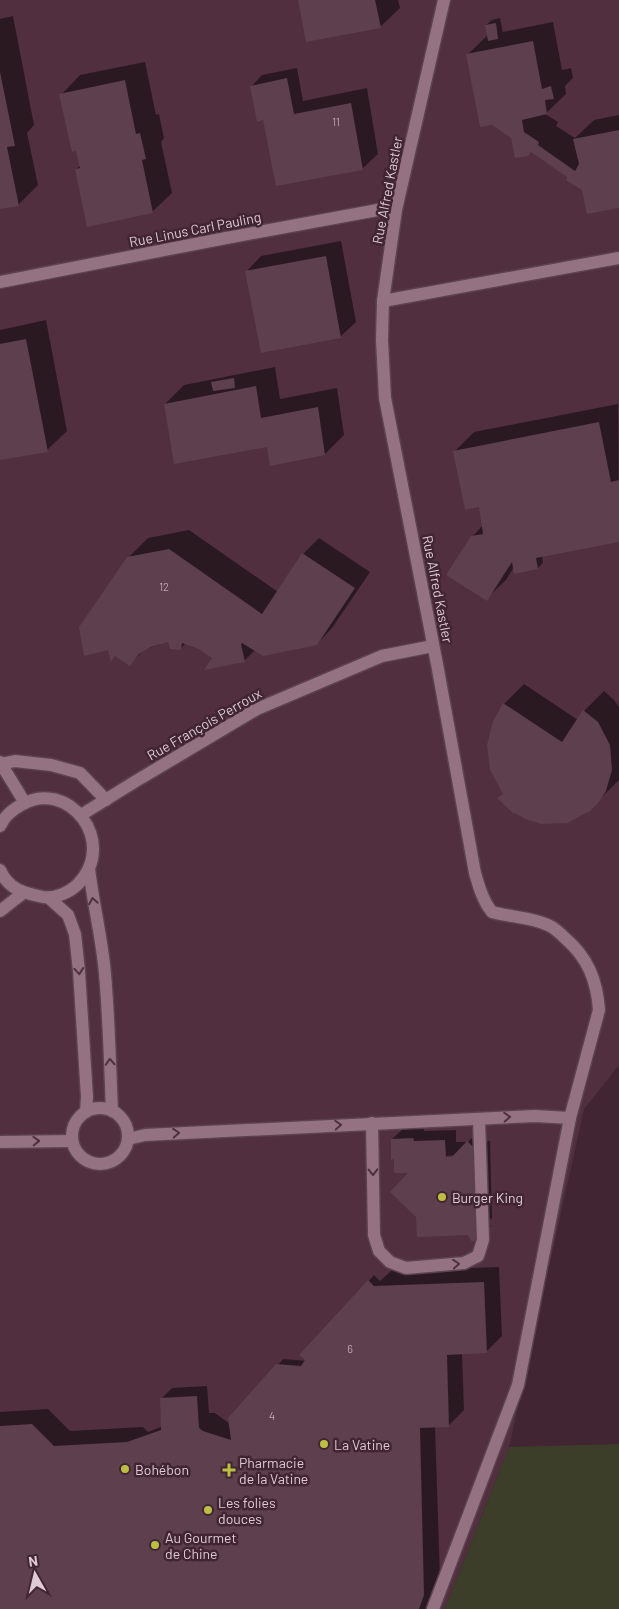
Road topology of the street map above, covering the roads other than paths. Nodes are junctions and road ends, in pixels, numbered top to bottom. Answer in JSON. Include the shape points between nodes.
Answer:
{"nodes":[{"id":1,"x":444,"y":0,"type":"edge"},
{"id":2,"x":396,"y":210,"type":"junction"},
{"id":3,"x":619,"y":258,"type":"edge"},
{"id":4,"x":0,"y":282,"type":"edge"},
{"id":5,"x":383,"y":302,"type":"junction"},
{"id":6,"x":433,"y":646,"type":"junction"},
{"id":7,"x":0,"y":763,"type":"edge"},
{"id":8,"x":106,"y":800,"type":"junction"},
{"id":9,"x":25,"y":803,"type":"junction"},
{"id":10,"x":82,"y":815,"type":"junction"},
{"id":11,"x":0,"y":826,"type":"edge"},
{"id":12,"x":89,"y":868,"type":"junction"},
{"id":13,"x":0,"y":870,"type":"edge"},
{"id":14,"x":23,"y":893,"type":"junction"},
{"id":15,"x":49,"y":898,"type":"junction"},
{"id":16,"x":0,"y":911,"type":"edge"},
{"id":17,"x":112,"y":1111,"type":"junction"},
{"id":18,"x":86,"y":1112,"type":"junction"},
{"id":19,"x":570,"y":1118,"type":"junction"},
{"id":20,"x":479,"y":1119,"type":"junction"},
{"id":21,"x":372,"y":1123,"type":"junction"},
{"id":22,"x":128,"y":1139,"type":"junction"},
{"id":23,"x":72,"y":1141,"type":"junction"},
{"id":24,"x":0,"y":1142,"type":"edge"},
{"id":25,"x":433,"y":1609,"type":"edge"}],
"edges":[{"from":1,"to":2,"type":"street","name":"Rue Alfred Kastler"},
{"from":2,"to":4,"type":"street","name":"Rue Linus Carl Pauling","via":[[383,209]]},
{"from":2,"to":5,"type":"street","name":"Rue Alfred Kastler"},
{"from":3,"to":5,"type":"street"},
{"from":5,"to":6,"type":"street","name":"Rue Alfred Kastler","via":[[385,398]]},
{"from":6,"to":8,"type":"street","name":"Rue François Perroux","via":[[382,656],[257,709]]},
{"from":6,"to":19,"type":"street","name":"Rue Alfred Kastler","via":[[475,873],[487,906],[492,912],[549,925],[576,948],[594,979],[599,1010]]},
{"from":7,"to":8,"type":"street","via":[[15,761],[51,765],[80,774]]},
{"from":7,"to":9,"type":"street"},
{"from":8,"to":10,"type":"street","name":"Rue François Perroux"},
{"from":9,"to":10,"type":"street","via":[[50,799],[66,804]]},
{"from":9,"to":11,"type":"street","via":[[13,810]]},
{"from":10,"to":12,"type":"street","via":[[94,843]]},
{"from":12,"to":15,"type":"street","via":[[76,886]]},
{"from":17,"to":12,"type":"street","one_way":true,"via":[[105,974]]},
{"from":13,"to":14,"type":"street","via":[[9,883]]},
{"from":14,"to":15,"type":"street"},
{"from":14,"to":16,"type":"street"},
{"from":15,"to":18,"type":"street","one_way":true,"via":[[68,915],[75,934],[80,971]]},
{"from":17,"to":18,"type":"street","via":[[94,1108]]},
{"from":17,"to":22,"type":"street","via":[[125,1122]]},
{"from":18,"to":23,"type":"street","via":[[74,1124]]},
{"from":20,"to":19,"type":"street","one_way":true},
{"from":19,"to":25,"type":"street","name":"Rue Alfred Kastler","via":[[518,1385]]},
{"from":20,"to":21,"type":"street"},
{"from":21,"to":20,"type":"street","one_way":true,"via":[[374,1235],[379,1251],[390,1262],[406,1268],[464,1263],[478,1256],[483,1240]]},
{"from":22,"to":21,"type":"street","one_way":true,"via":[[145,1135]]},
{"from":22,"to":23,"type":"street","via":[[120,1156],[104,1164],[87,1161]]},
{"from":24,"to":23,"type":"street","one_way":true}]}
